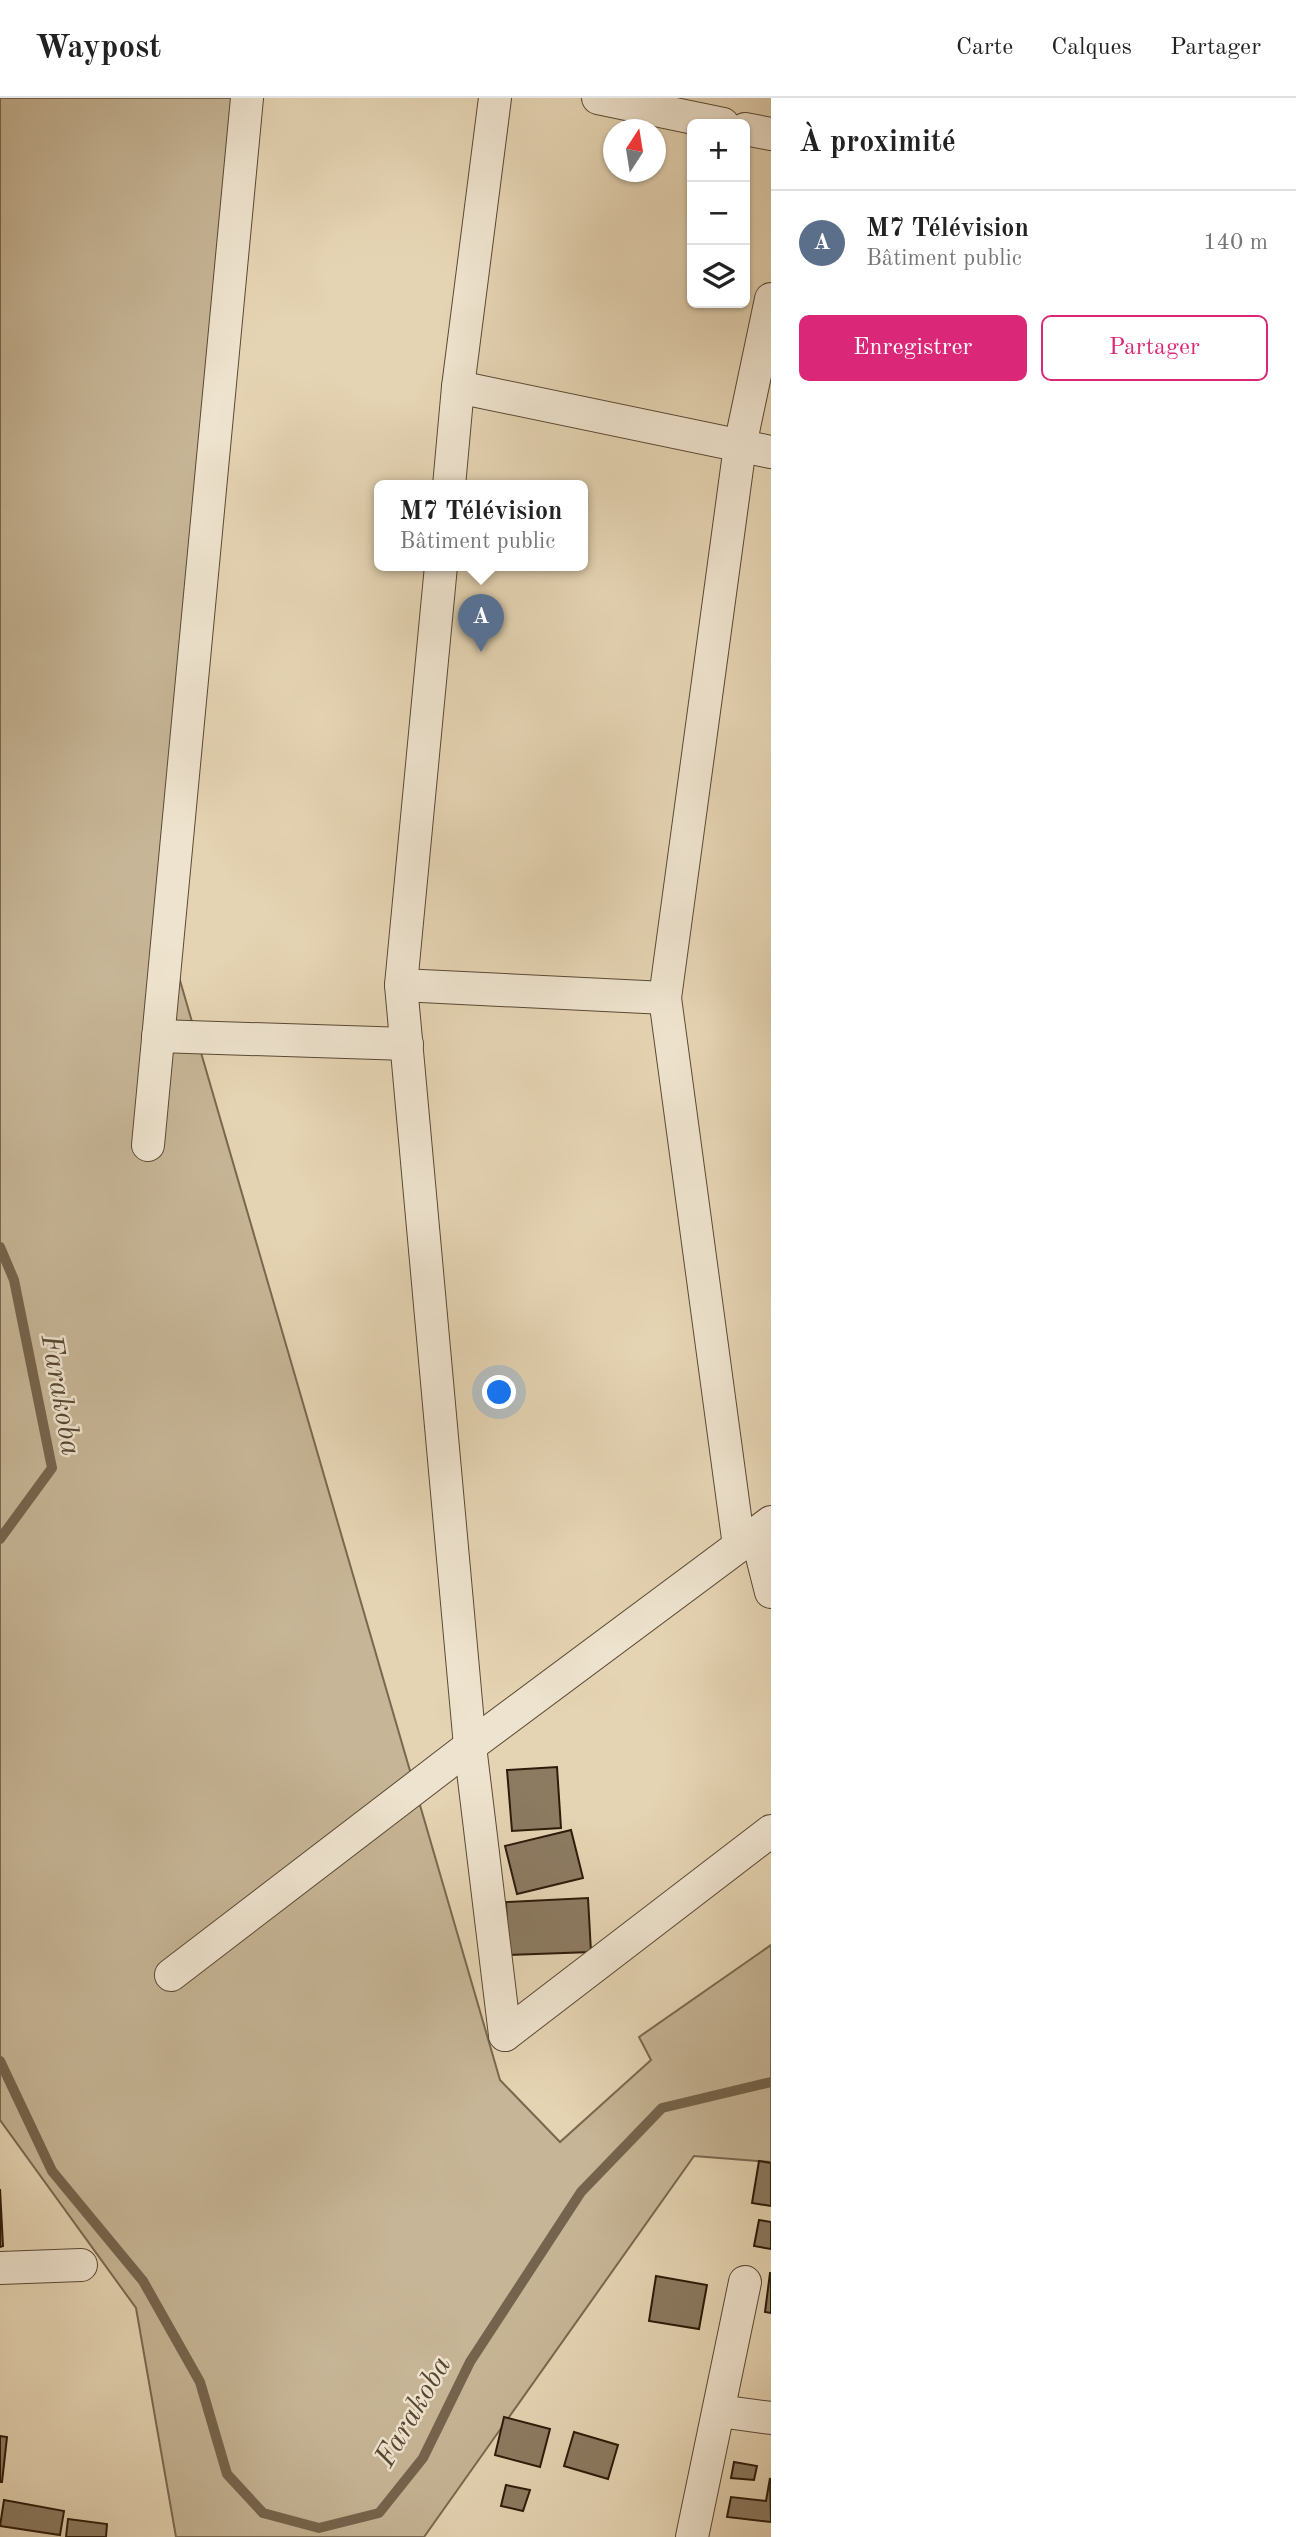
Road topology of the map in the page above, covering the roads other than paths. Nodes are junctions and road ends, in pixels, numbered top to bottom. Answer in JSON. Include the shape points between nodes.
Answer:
{"nodes":[{"id":1,"x":247,"y":98,"type":"edge"},
{"id":2,"x":495,"y":98,"type":"edge"},
{"id":3,"x":598,"y":98,"type":"edge"},
{"id":4,"x":699,"y":119,"type":"edge"},
{"id":5,"x":750,"y":130,"type":"edge"},
{"id":6,"x":771,"y":134,"type":"edge"},
{"id":7,"x":771,"y":299,"type":"edge"},
{"id":8,"x":458,"y":387,"type":"junction"},
{"id":9,"x":740,"y":446,"type":"junction"},
{"id":10,"x":771,"y":452,"type":"edge"},
{"id":11,"x":450,"y":480,"type":"edge"},
{"id":12,"x":441,"y":571,"type":"edge"},
{"id":13,"x":401,"y":985,"type":"junction"},
{"id":14,"x":665,"y":998,"type":"junction"},
{"id":15,"x":159,"y":1037,"type":"junction"},
{"id":16,"x":407,"y":1044,"type":"junction"},
{"id":17,"x":148,"y":1145,"type":"dead end"},
{"id":18,"x":755,"y":1534,"type":"edge"},
{"id":19,"x":771,"y":1592,"type":"edge"},
{"id":20,"x":470,"y":1746,"type":"junction"},
{"id":21,"x":771,"y":1830,"type":"edge"},
{"id":22,"x":171,"y":1975,"type":"dead end"},
{"id":23,"x":81,"y":2265,"type":"dead end"},
{"id":24,"x":0,"y":2268,"type":"edge"},
{"id":25,"x":746,"y":2282,"type":"dead end"},
{"id":26,"x":719,"y":2411,"type":"junction"},
{"id":27,"x":771,"y":2418,"type":"edge"},
{"id":28,"x":692,"y":2537,"type":"edge"}],
"edges":[{"from":1,"to":15,"type":"street"},
{"from":2,"to":8,"type":"street"},
{"from":3,"to":4,"type":"street"},
{"from":5,"to":6,"type":"street"},
{"from":7,"to":9,"type":"street"},
{"from":8,"to":9,"type":"street"},
{"from":8,"to":11,"type":"street"},
{"from":9,"to":10,"type":"street"},
{"from":9,"to":14,"type":"street"},
{"from":12,"to":13,"type":"street"},
{"from":13,"to":14,"type":"street"},
{"from":13,"to":16,"type":"street"},
{"from":14,"to":18,"type":"street"},
{"from":15,"to":16,"type":"street"},
{"from":15,"to":17,"type":"street"},
{"from":16,"to":20,"type":"street"},
{"from":18,"to":19,"type":"street"},
{"from":18,"to":20,"type":"street"},
{"from":20,"to":21,"type":"street","via":[[505,2035]]},
{"from":20,"to":22,"type":"street"},
{"from":23,"to":24,"type":"street"},
{"from":25,"to":26,"type":"street"},
{"from":26,"to":27,"type":"street"},
{"from":26,"to":28,"type":"street"}]}
